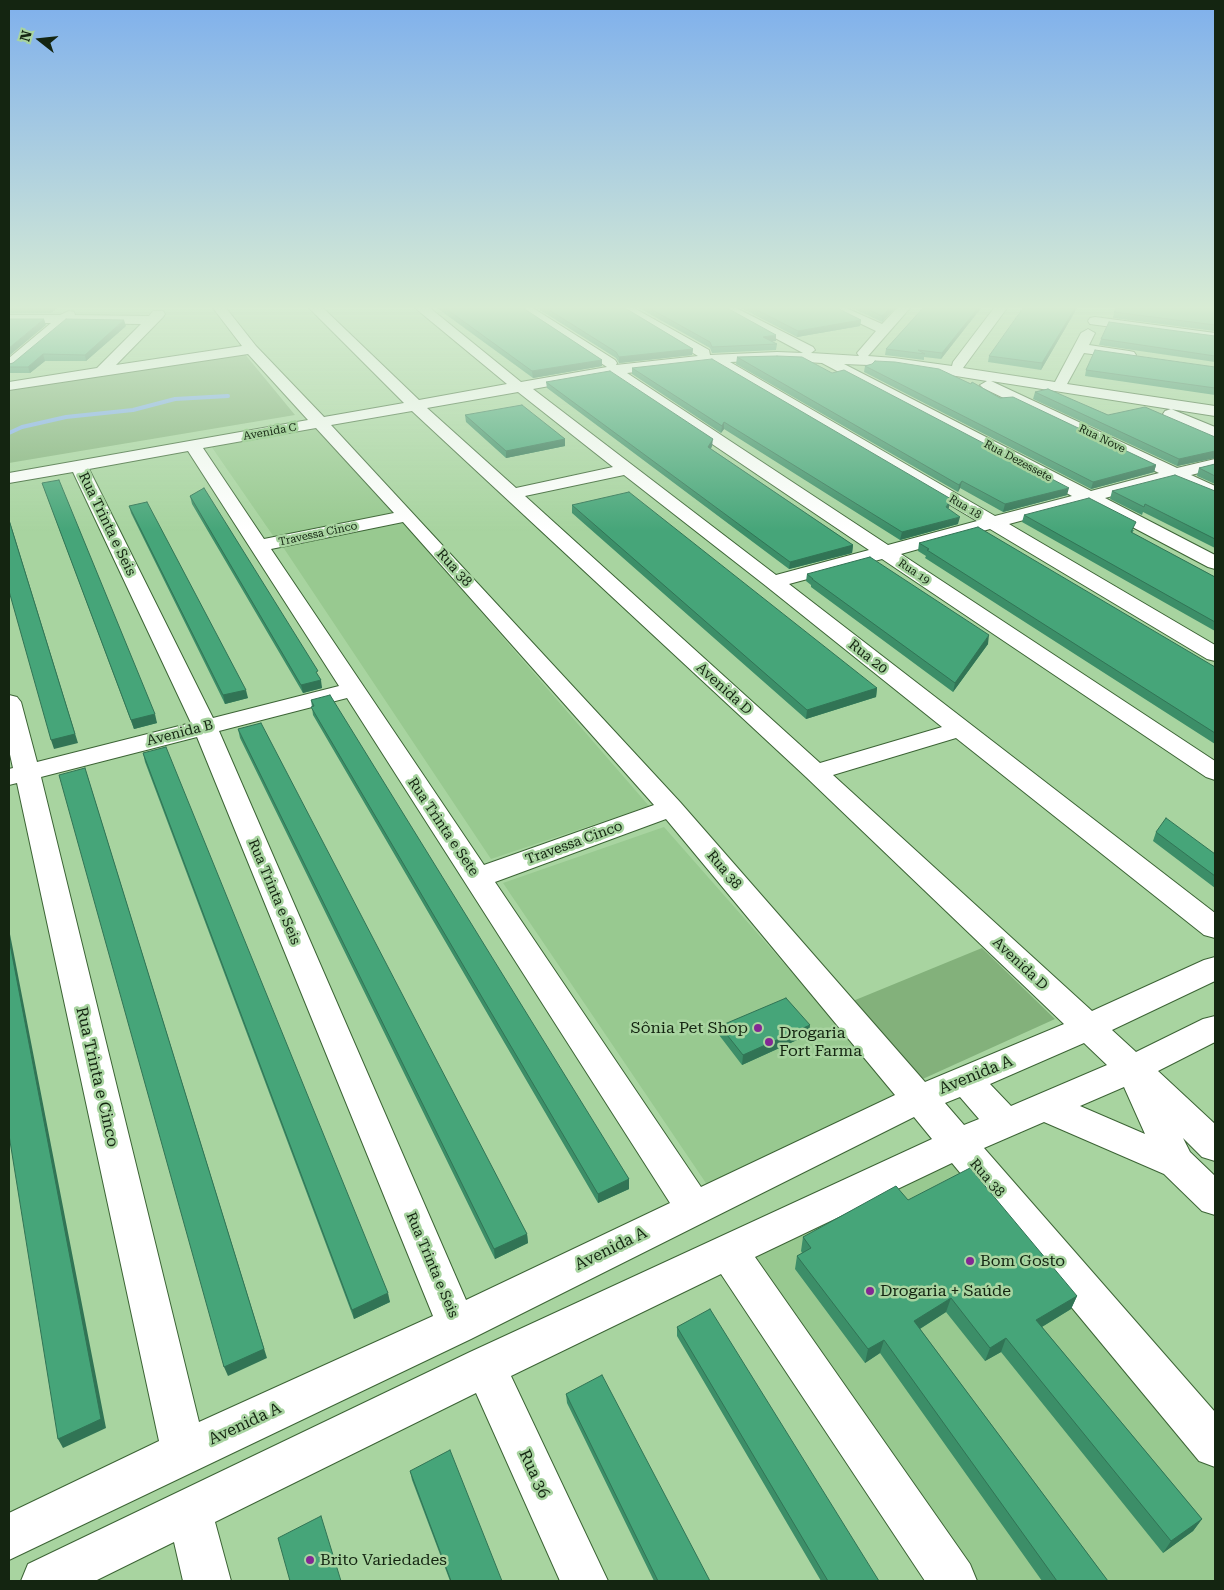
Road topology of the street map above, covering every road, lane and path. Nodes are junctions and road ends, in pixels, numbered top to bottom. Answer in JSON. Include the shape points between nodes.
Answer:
{"nodes":[{"id":1,"x":33,"y":382,"type":"edge"},
{"id":2,"x":282,"y":382,"type":"edge"},
{"id":3,"x":392,"y":382,"type":"edge"},
{"id":4,"x":526,"y":382,"type":"edge"},
{"id":5,"x":633,"y":382,"type":"edge"},
{"id":6,"x":754,"y":382,"type":"edge"},
{"id":7,"x":868,"y":382,"type":"edge"},
{"id":8,"x":987,"y":382,"type":"edge"},
{"id":9,"x":1036,"y":382,"type":"edge"},
{"id":10,"x":1070,"y":382,"type":"edge"},
{"id":11,"x":516,"y":384,"type":"junction"},
{"id":12,"x":9,"y":386,"type":"edge"},
{"id":13,"x":1138,"y":400,"type":"junction"},
{"id":14,"x":412,"y":402,"type":"junction"},
{"id":15,"x":1215,"y":403,"type":"edge"},
{"id":16,"x":1215,"y":411,"type":"edge"},
{"id":17,"x":317,"y":420,"type":"junction"},
{"id":18,"x":1215,"y":433,"type":"edge"},
{"id":19,"x":193,"y":446,"type":"junction"},
{"id":20,"x":1215,"y":464,"type":"edge"},
{"id":21,"x":79,"y":466,"type":"junction"},
{"id":22,"x":626,"y":469,"type":"junction"},
{"id":23,"x":9,"y":470,"type":"edge"},
{"id":24,"x":1174,"y":474,"type":"junction"},
{"id":25,"x":9,"y":478,"type":"edge"},
{"id":26,"x":1215,"y":493,"type":"edge"},
{"id":27,"x":511,"y":494,"type":"junction"},
{"id":28,"x":1088,"y":498,"type":"junction"},
{"id":29,"x":407,"y":516,"type":"junction"},
{"id":30,"x":991,"y":523,"type":"junction"},
{"id":31,"x":259,"y":546,"type":"junction"},
{"id":32,"x":885,"y":553,"type":"junction"},
{"id":33,"x":1215,"y":563,"type":"edge"},
{"id":34,"x":774,"y":582,"type":"junction"},
{"id":35,"x":1215,"y":654,"type":"edge"},
{"id":36,"x":352,"y":690,"type":"junction"},
{"id":37,"x":9,"y":702,"type":"edge"},
{"id":38,"x":205,"y":727,"type":"junction"},
{"id":39,"x":960,"y":729,"type":"junction"},
{"id":40,"x":815,"y":772,"type":"junction"},
{"id":41,"x":1215,"y":772,"type":"edge"},
{"id":42,"x":18,"y":774,"type":"edge"},
{"id":43,"x":671,"y":808,"type":"junction"},
{"id":44,"x":477,"y":878,"type":"junction"},
{"id":45,"x":1215,"y":928,"type":"edge"},
{"id":46,"x":1215,"y":968,"type":"edge"},
{"id":47,"x":1087,"y":1027,"type":"junction"},
{"id":48,"x":1215,"y":1028,"type":"edge"},
{"id":49,"x":1132,"y":1069,"type":"junction"},
{"id":50,"x":965,"y":1080,"type":"junction"},
{"id":51,"x":919,"y":1099,"type":"junction"},
{"id":52,"x":1045,"y":1107,"type":"junction"},
{"id":53,"x":1005,"y":1123,"type":"junction"},
{"id":54,"x":958,"y":1144,"type":"junction"},
{"id":55,"x":1215,"y":1146,"type":"edge"},
{"id":56,"x":1177,"y":1163,"type":"junction"},
{"id":57,"x":1215,"y":1199,"type":"edge"},
{"id":58,"x":694,"y":1208,"type":"junction"},
{"id":59,"x":728,"y":1251,"type":"junction"},
{"id":60,"x":457,"y":1325,"type":"junction"},
{"id":61,"x":484,"y":1366,"type":"junction"},
{"id":62,"x":1215,"y":1445,"type":"edge"},
{"id":63,"x":184,"y":1452,"type":"junction"},
{"id":64,"x":189,"y":1510,"type":"junction"},
{"id":65,"x":9,"y":1537,"type":"edge"},
{"id":66,"x":45,"y":1581,"type":"edge"},
{"id":67,"x":207,"y":1581,"type":"edge"},
{"id":68,"x":584,"y":1581,"type":"edge"},
{"id":69,"x":953,"y":1581,"type":"edge"}],
"edges":[{"from":1,"to":12,"type":"street"},
{"from":2,"to":17,"type":"street","name":"Rua 38"},
{"from":3,"to":14,"type":"street","name":"Avenida D"},
{"from":4,"to":11,"type":"street","name":"Avenida C"},
{"from":5,"to":32,"type":"street","name":"Rua 19"},
{"from":6,"to":30,"type":"street","name":"Rua 18"},
{"from":7,"to":28,"type":"street","name":"Rua Dezessete"},
{"from":8,"to":24,"type":"street","name":"Rua Nove"},
{"from":9,"to":13,"type":"street","name":"Avenida C"},
{"from":10,"to":15,"type":"street","name":"Avenida C"},
{"from":11,"to":14,"type":"street","name":"Avenida C"},
{"from":11,"to":22,"type":"street","name":"Rua 20"},
{"from":13,"to":16,"type":"street","name":"Avenida C"},
{"from":13,"to":18,"type":"street"},
{"from":14,"to":17,"type":"street","name":"Avenida C"},
{"from":14,"to":27,"type":"street","name":"Avenida D"},
{"from":17,"to":19,"type":"street","name":"Avenida C"},
{"from":17,"to":23,"type":"street","name":"Avenida C"},
{"from":17,"to":29,"type":"street","name":"Rua 38"},
{"from":19,"to":21,"type":"street","name":"Avenida C"},
{"from":19,"to":31,"type":"street","name":"Rua Trinta e Sete"},
{"from":20,"to":24,"type":"street"},
{"from":21,"to":25,"type":"street","name":"Avenida C"},
{"from":21,"to":38,"type":"street","name":"Rua Trinta e Seis"},
{"from":22,"to":27,"type":"street"},
{"from":22,"to":34,"type":"street","name":"Rua 20"},
{"from":24,"to":26,"type":"street","name":"Rua Nove"},
{"from":24,"to":28,"type":"street"},
{"from":27,"to":40,"type":"street","name":"Avenida D"},
{"from":28,"to":30,"type":"street"},
{"from":28,"to":33,"type":"street","name":"Rua Dezessete"},
{"from":29,"to":31,"type":"street","name":"Travessa Cinco"},
{"from":29,"to":43,"type":"street","name":"Rua 38"},
{"from":30,"to":32,"type":"street"},
{"from":30,"to":35,"type":"street","name":"Rua 18"},
{"from":31,"to":36,"type":"street","name":"Rua Trinta e Sete"},
{"from":32,"to":34,"type":"street"},
{"from":32,"to":41,"type":"street","name":"Rua 19"},
{"from":34,"to":39,"type":"street","name":"Rua 20"},
{"from":36,"to":38,"type":"street","name":"Avenida B"},
{"from":36,"to":44,"type":"street","name":"Rua Trinta e Sete"},
{"from":37,"to":42,"type":"street","name":"Rua Trinta e Cinco"},
{"from":38,"to":42,"type":"street","name":"Avenida B"},
{"from":38,"to":60,"type":"street","name":"Rua Trinta e Seis"},
{"from":39,"to":40,"type":"street"},
{"from":39,"to":45,"type":"street","name":"Rua 20"},
{"from":40,"to":47,"type":"street","name":"Avenida D"},
{"from":42,"to":63,"type":"street","name":"Rua Trinta e Cinco"},
{"from":43,"to":44,"type":"street","name":"Travessa Cinco"},
{"from":43,"to":51,"type":"street","name":"Rua 38"},
{"from":44,"to":58,"type":"street","name":"Rua Trinta e Sete"},
{"from":46,"to":47,"type":"street","name":"Avenida A"},
{"from":47,"to":49,"type":"street","name":"Avenida D"},
{"from":47,"to":50,"type":"street","name":"Avenida A"},
{"from":48,"to":49,"type":"street"},
{"from":49,"to":52,"type":"street"},
{"from":49,"to":55,"type":"street","name":"Avenida D"},
{"from":49,"to":56,"type":"street","name":"Avenida D"},
{"from":50,"to":51,"type":"street","name":"Avenida A"},
{"from":50,"to":53,"type":"street"},
{"from":51,"to":54,"type":"street","name":"Rua 38"},
{"from":51,"to":58,"type":"street","name":"Avenida A"},
{"from":52,"to":53,"type":"street"},
{"from":52,"to":56,"type":"street","name":"Avenida D"},
{"from":53,"to":54,"type":"street"},
{"from":54,"to":59,"type":"street"},
{"from":54,"to":62,"type":"street","name":"Rua 38"},
{"from":56,"to":57,"type":"street","name":"Avenida D"},
{"from":58,"to":60,"type":"street","name":"Avenida A"},
{"from":59,"to":61,"type":"street"},
{"from":59,"to":69,"type":"street"},
{"from":60,"to":63,"type":"street","name":"Avenida A"},
{"from":61,"to":64,"type":"street"},
{"from":61,"to":68,"type":"street","name":"Rua 36"},
{"from":63,"to":65,"type":"street","name":"Avenida A"},
{"from":64,"to":66,"type":"street"},
{"from":64,"to":67,"type":"street"}]}
